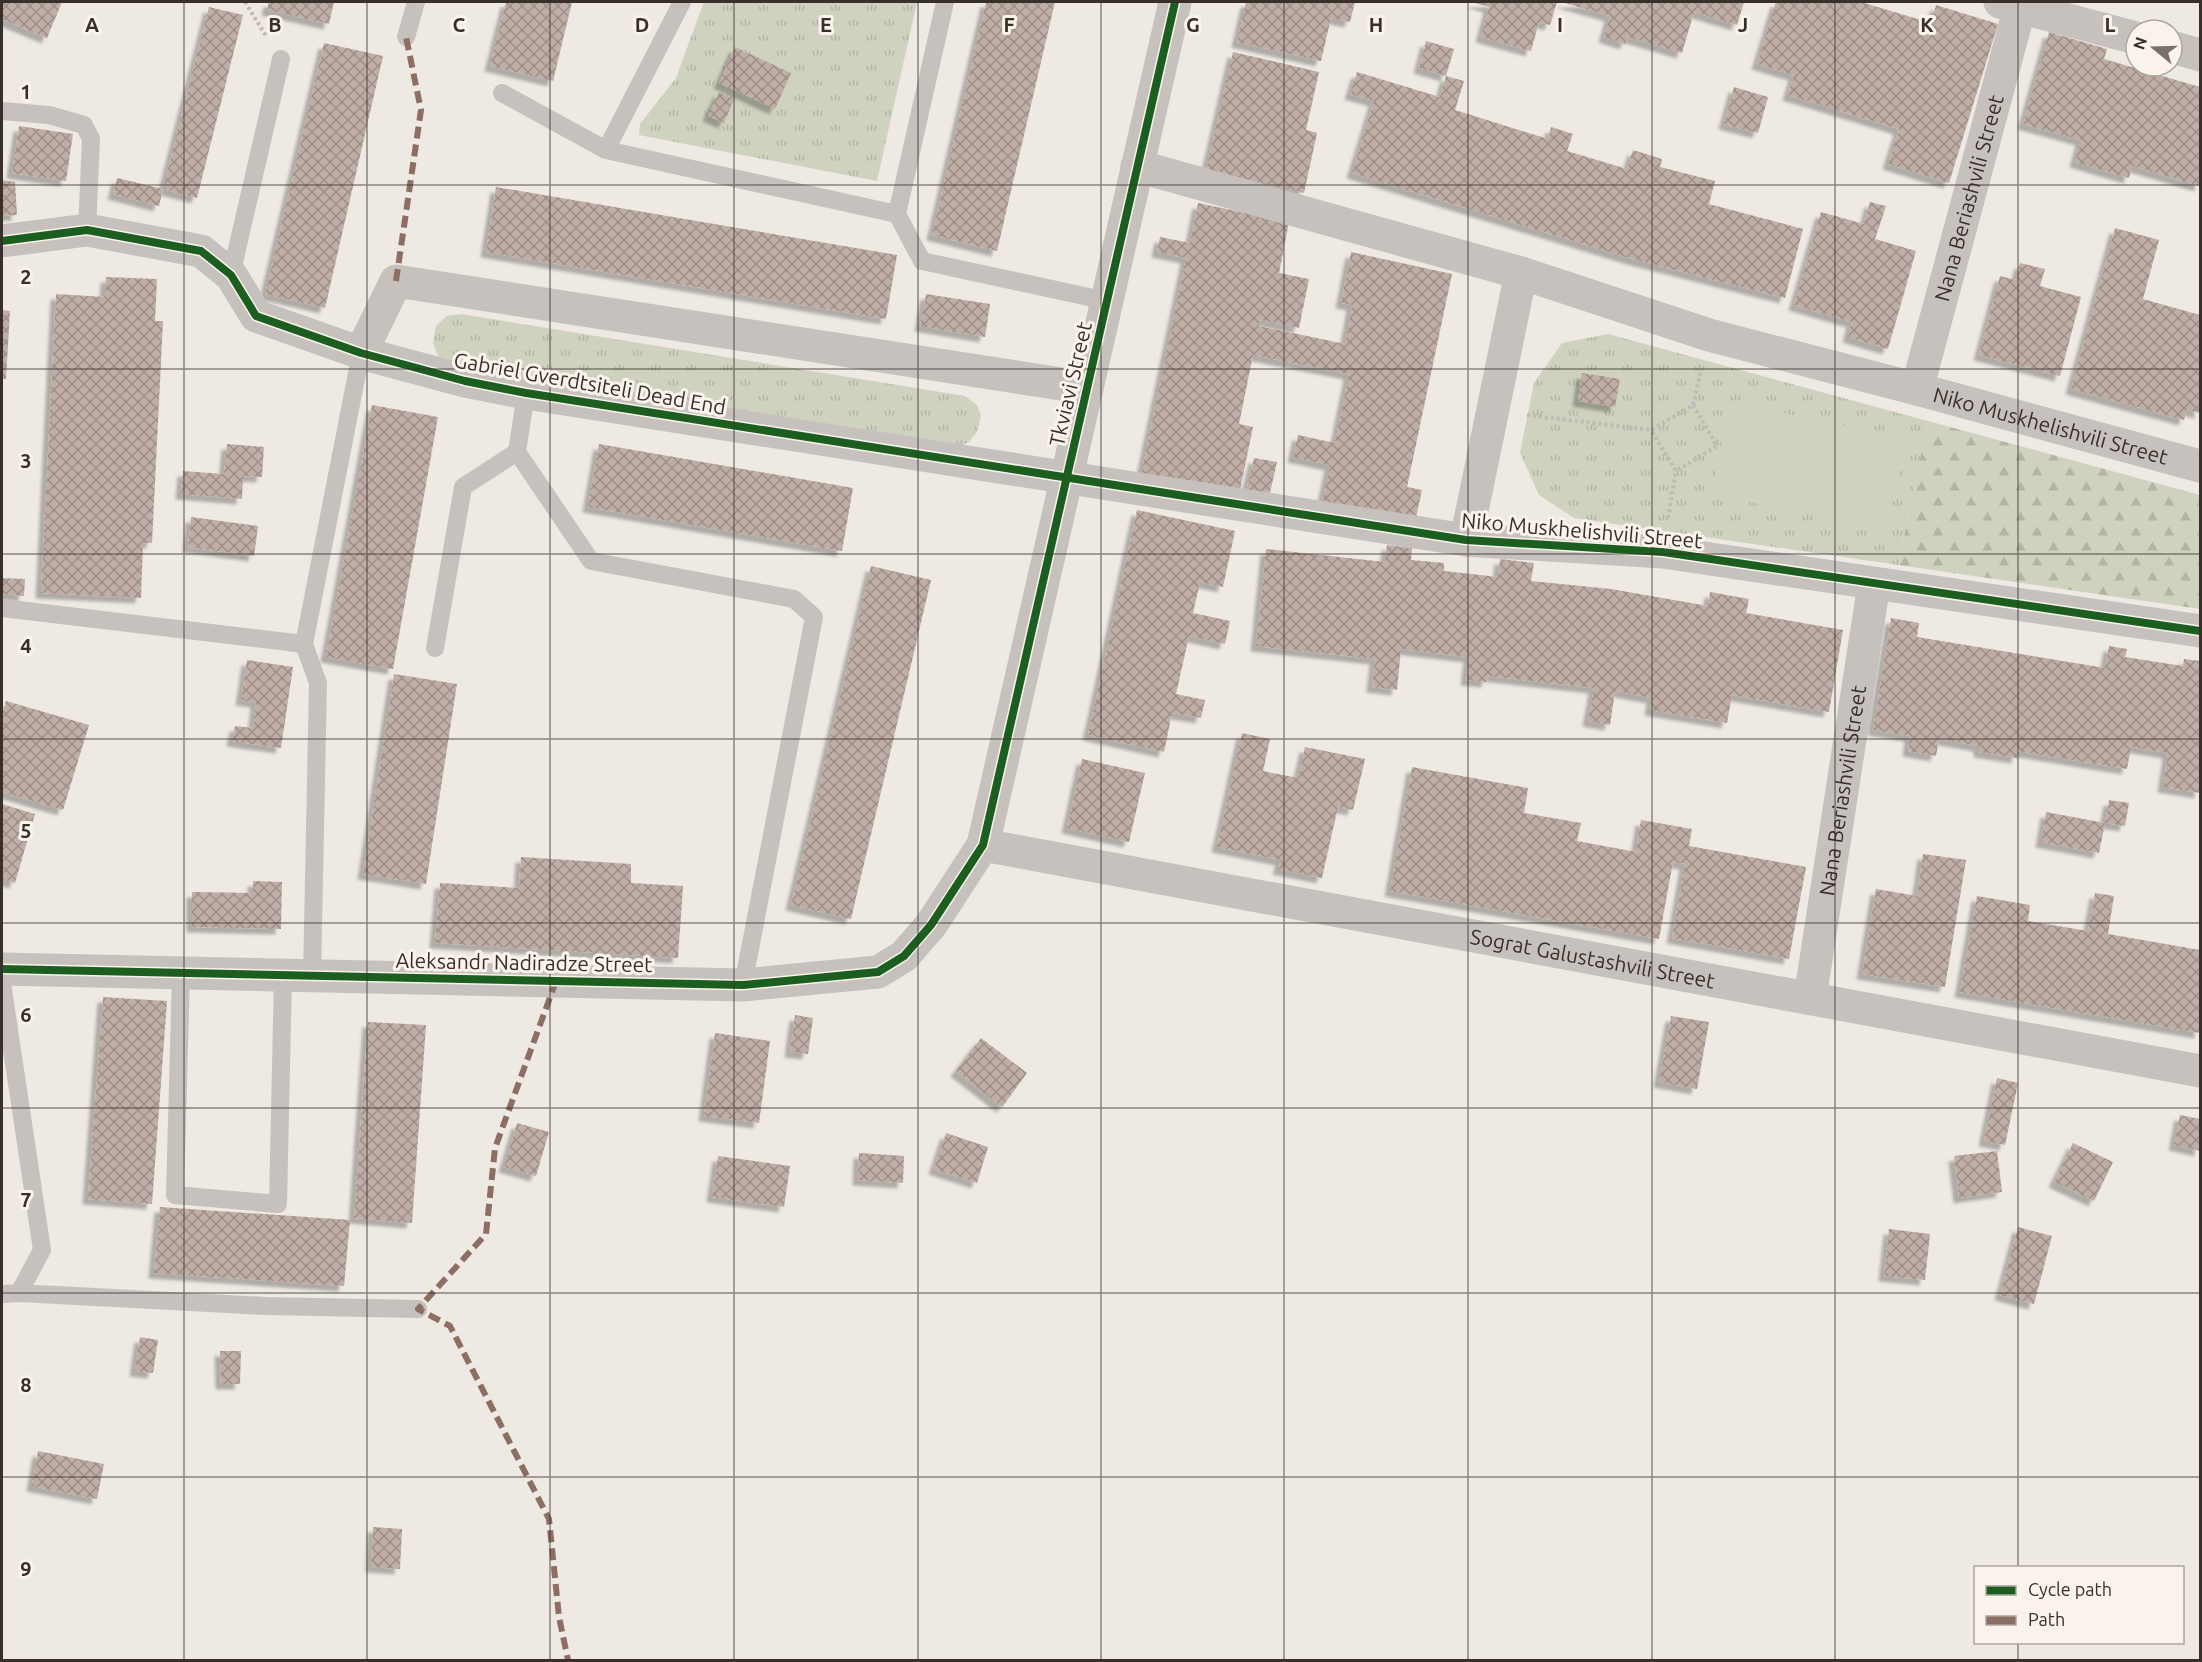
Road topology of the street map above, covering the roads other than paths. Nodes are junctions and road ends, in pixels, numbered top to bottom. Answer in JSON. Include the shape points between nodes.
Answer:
{"nodes":[{"id":1,"x":416,"y":2,"type":"edge"},
{"id":2,"x":682,"y":2,"type":"edge"},
{"id":3,"x":945,"y":2,"type":"edge"},
{"id":4,"x":1175,"y":2,"type":"edge"},
{"id":5,"x":2009,"y":4,"type":"edge"},
{"id":6,"x":2124,"y":35,"type":"edge"},
{"id":7,"x":406,"y":37,"type":"dead end"},
{"id":8,"x":2184,"y":50,"type":"edge"},
{"id":9,"x":2200,"y":55,"type":"edge"},
{"id":10,"x":281,"y":59,"type":"road end"},
{"id":11,"x":502,"y":93,"type":"dead end"},
{"id":12,"x":2,"y":111,"type":"edge"},
{"id":13,"x":606,"y":150,"type":"junction"},
{"id":14,"x":1137,"y":166,"type":"junction"},
{"id":15,"x":897,"y":214,"type":"junction"},
{"id":16,"x":87,"y":230,"type":"junction"},
{"id":17,"x":2,"y":241,"type":"edge"},
{"id":18,"x":1521,"y":273,"type":"junction"},
{"id":19,"x":231,"y":275,"type":"junction"},
{"id":20,"x":1107,"y":301,"type":"junction"},
{"id":21,"x":361,"y":353,"type":"junction"},
{"id":22,"x":1087,"y":388,"type":"junction"},
{"id":23,"x":1917,"y":388,"type":"junction"},
{"id":24,"x":526,"y":393,"type":"junction"},
{"id":25,"x":517,"y":452,"type":"junction"},
{"id":26,"x":2200,"y":466,"type":"edge"},
{"id":27,"x":1067,"y":479,"type":"junction"},
{"id":28,"x":1466,"y":540,"type":"junction"},
{"id":29,"x":1874,"y":584,"type":"junction"},
{"id":30,"x":2,"y":608,"type":"edge"},
{"id":31,"x":2200,"y":631,"type":"edge"},
{"id":32,"x":303,"y":644,"type":"junction"},
{"id":33,"x":435,"y":648,"type":"dead end"},
{"id":34,"x":983,"y":845,"type":"junction"},
{"id":35,"x":2,"y":969,"type":"edge"},
{"id":36,"x":181,"y":973,"type":"junction"},
{"id":37,"x":297,"y":976,"type":"junction"},
{"id":38,"x":2,"y":983,"type":"edge"},
{"id":39,"x":743,"y":985,"type":"junction"},
{"id":40,"x":1810,"y":998,"type":"junction"},
{"id":41,"x":2200,"y":1071,"type":"edge"},
{"id":42,"x":10,"y":1293,"type":"edge"},
{"id":43,"x":418,"y":1309,"type":"dead end"}],
"edges":[{"from":1,"to":7,"type":"lane"},
{"from":2,"to":13,"type":"lane"},
{"from":3,"to":15,"type":"lane"},
{"from":4,"to":14,"type":"street","name":"Tkviavi Street"},
{"from":5,"to":6,"type":"street"},
{"from":5,"to":23,"type":"street","name":"Nana Beriashvili Street"},
{"from":8,"to":9,"type":"street"},
{"from":10,"to":19,"type":"lane"},
{"from":11,"to":13,"type":"lane"},
{"from":12,"to":16,"type":"lane","via":[[49,115],[84,125],[91,139]]},
{"from":13,"to":15,"type":"lane"},
{"from":14,"to":18,"type":"street","name":"Niko Muskhelishvili Street"},
{"from":14,"to":20,"type":"street","name":"Tkviavi Street"},
{"from":15,"to":20,"type":"lane","via":[[922,261]]},
{"from":16,"to":17,"type":"street","name":"Gabriel Gverdtsiteli Dead End"},
{"from":16,"to":19,"type":"street","name":"Gabriel Gverdtsiteli Dead End","via":[[201,251]]},
{"from":18,"to":23,"type":"street","name":"Niko Muskhelishvili Street","via":[[1709,334]]},
{"from":18,"to":28,"type":"street","name":"Niko Muskhelishvili Street"},
{"from":19,"to":21,"type":"street","name":"Gabriel Gverdtsiteli Dead End","via":[[256,316]]},
{"from":20,"to":22,"type":"street","name":"Tkviavi Street"},
{"from":21,"to":22,"type":"street","via":[[396,281]]},
{"from":21,"to":24,"type":"street","name":"Gabriel Gverdtsiteli Dead End"},
{"from":21,"to":32,"type":"lane"},
{"from":22,"to":27,"type":"street","name":"Tkviavi Street"},
{"from":23,"to":26,"type":"street","name":"Niko Muskhelishvili Street"},
{"from":24,"to":25,"type":"lane"},
{"from":24,"to":27,"type":"street","name":"Gabriel Gverdtsiteli Dead End"},
{"from":25,"to":33,"type":"lane","via":[[463,487]]},
{"from":25,"to":39,"type":"lane","via":[[591,561],[794,599],[814,617]]},
{"from":27,"to":28,"type":"street","name":"Niko Muskhelishvili Street"},
{"from":27,"to":34,"type":"street","name":"Tkviavi Street"},
{"from":28,"to":29,"type":"street","name":"Niko Muskhelishvili Street","via":[[1663,552]]},
{"from":29,"to":31,"type":"street","name":"Niko Muskhelishvili Street"},
{"from":29,"to":40,"type":"street","name":"Nana Beriashvili Street"},
{"from":30,"to":32,"type":"lane"},
{"from":32,"to":37,"type":"lane","via":[[318,683]]},
{"from":34,"to":39,"type":"street","name":"Aleksandr Nadiradze Street","via":[[931,925],[904,956],[878,972]]},
{"from":34,"to":40,"type":"street","name":"Sograt Galustashvili Street"},
{"from":35,"to":36,"type":"street","name":"Aleksandr Nadiradze Street"},
{"from":36,"to":37,"type":"street","name":"Aleksandr Nadiradze Street"},
{"from":36,"to":37,"type":"lane","via":[[175,1195],[279,1204]]},
{"from":37,"to":39,"type":"street","name":"Aleksandr Nadiradze Street"},
{"from":38,"to":42,"type":"lane","via":[[42,1250]]},
{"from":40,"to":41,"type":"street","name":"Sograt Galustashvili Street"},
{"from":42,"to":43,"type":"lane"}]}
